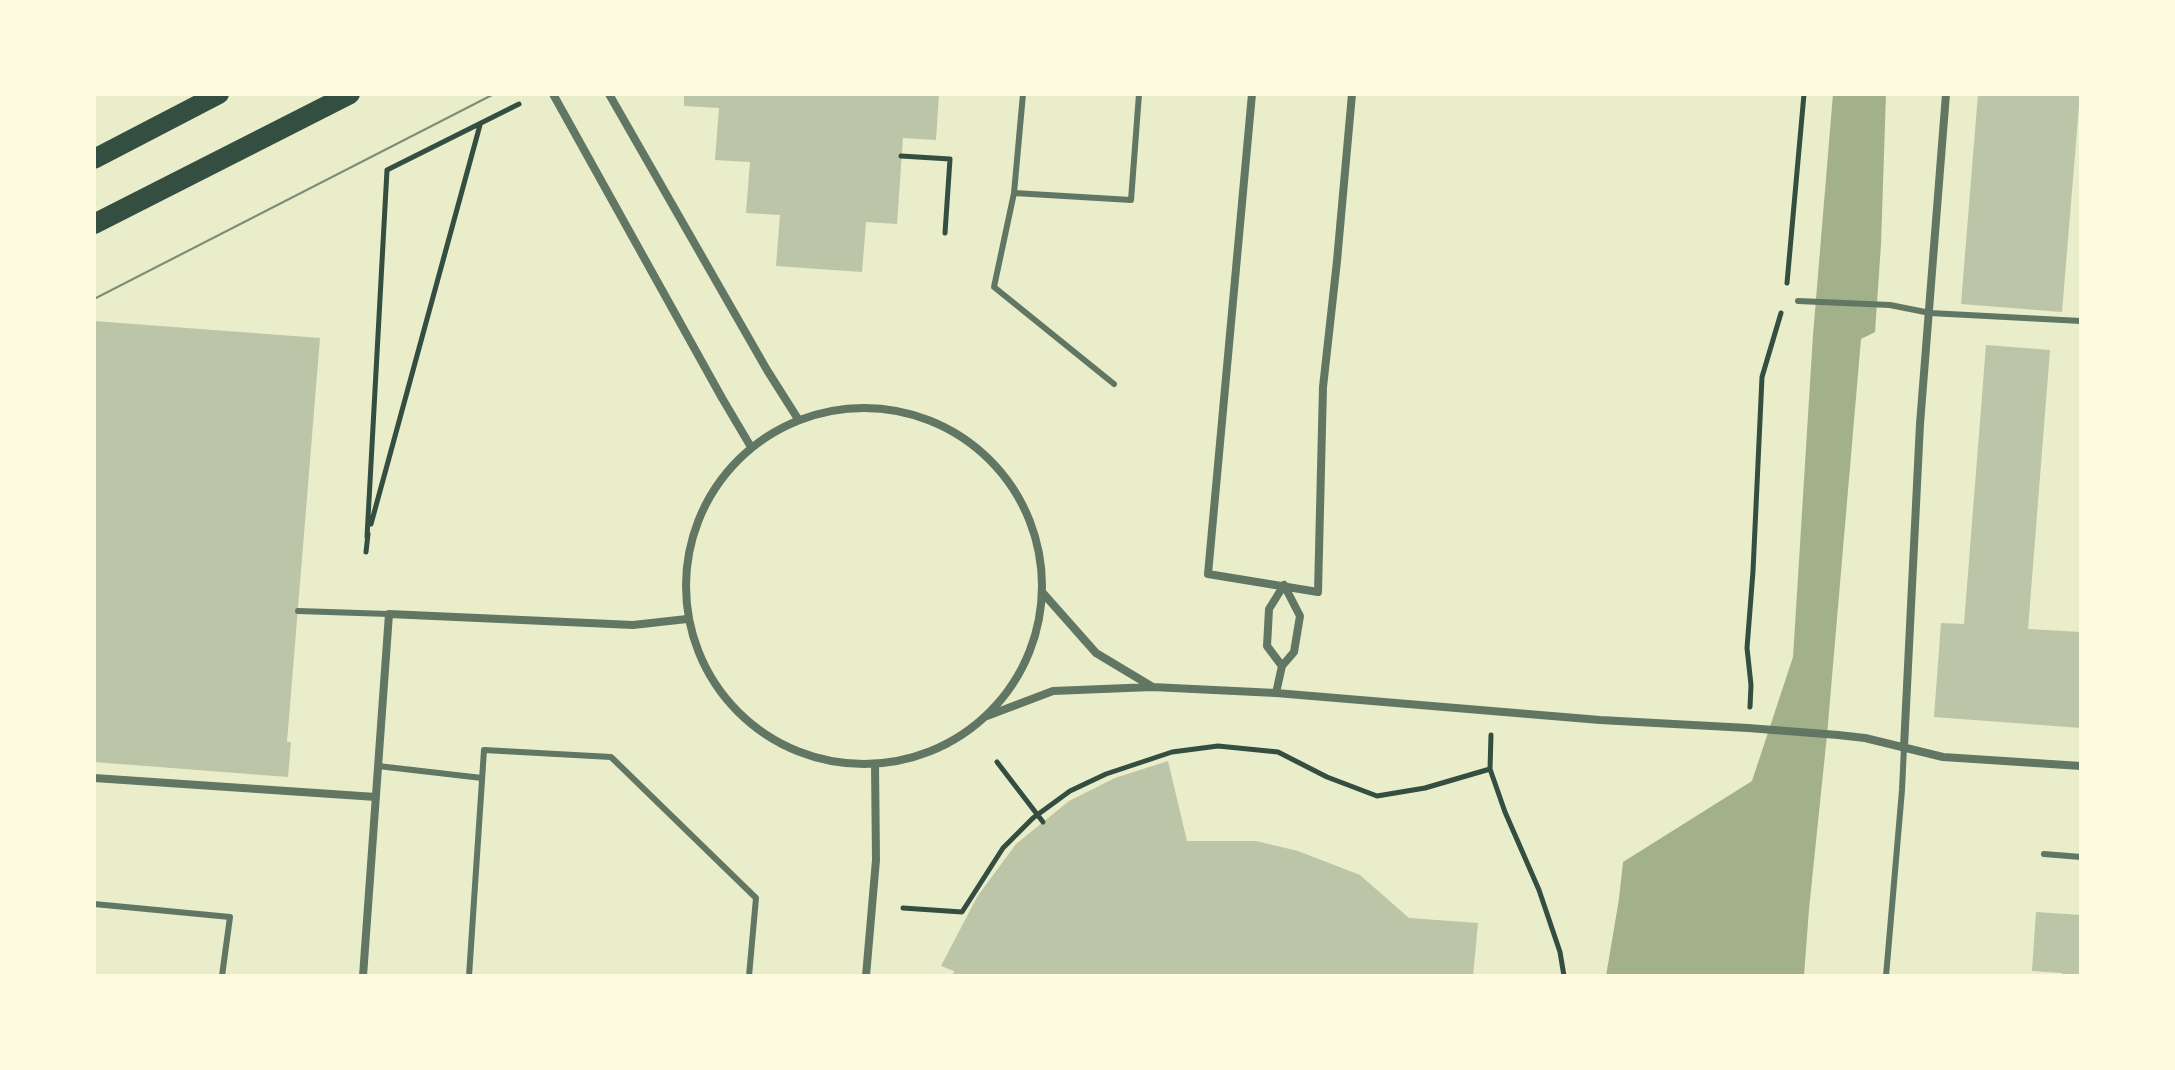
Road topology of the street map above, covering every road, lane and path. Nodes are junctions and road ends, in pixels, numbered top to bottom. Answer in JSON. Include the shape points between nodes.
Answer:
{"nodes":[{"id":1,"x":219,"y":94,"type":"edge"},
{"id":2,"x":350,"y":94,"type":"edge"},
{"id":3,"x":553,"y":94,"type":"edge"},
{"id":4,"x":609,"y":94,"type":"edge"},
{"id":5,"x":1023,"y":94,"type":"edge"},
{"id":6,"x":1139,"y":94,"type":"edge"},
{"id":7,"x":1252,"y":94,"type":"edge"},
{"id":8,"x":1352,"y":94,"type":"edge"},
{"id":9,"x":1804,"y":94,"type":"edge"},
{"id":10,"x":1946,"y":94,"type":"edge"},
{"id":11,"x":519,"y":104,"type":"dead end"},
{"id":12,"x":481,"y":124,"type":"junction"},
{"id":13,"x":901,"y":156,"type":"dead end"},
{"id":14,"x":94,"y":159,"type":"edge"},
{"id":15,"x":1014,"y":193,"type":"junction"},
{"id":16,"x":94,"y":224,"type":"edge"},
{"id":17,"x":945,"y":233,"type":"dead end"},
{"id":18,"x":1787,"y":283,"type":"dead end"},
{"id":19,"x":1798,"y":301,"type":"dead end"},
{"id":20,"x":1781,"y":312,"type":"dead end"},
{"id":21,"x":1930,"y":313,"type":"junction"},
{"id":22,"x":2081,"y":321,"type":"edge"},
{"id":23,"x":1114,"y":384,"type":"dead end"},
{"id":24,"x":798,"y":419,"type":"junction"},
{"id":25,"x":751,"y":447,"type":"junction"},
{"id":26,"x":367,"y":537,"type":"junction"},
{"id":27,"x":366,"y":552,"type":"dead end"},
{"id":28,"x":1284,"y":585,"type":"junction"},
{"id":29,"x":1042,"y":592,"type":"junction"},
{"id":30,"x":298,"y":611,"type":"dead end"},
{"id":31,"x":389,"y":614,"type":"junction"},
{"id":32,"x":687,"y":619,"type":"junction"},
{"id":33,"x":1282,"y":666,"type":"junction"},
{"id":34,"x":1152,"y":687,"type":"junction"},
{"id":35,"x":1276,"y":693,"type":"junction"},
{"id":36,"x":983,"y":718,"type":"junction"},
{"id":37,"x":1750,"y":728,"type":"junction"},
{"id":38,"x":1491,"y":734,"type":"dead end"},
{"id":39,"x":1904,"y":747,"type":"junction"},
{"id":40,"x":997,"y":762,"type":"dead end"},
{"id":41,"x":875,"y":764,"type":"junction"},
{"id":42,"x":378,"y":766,"type":"junction"},
{"id":43,"x":2081,"y":766,"type":"edge"},
{"id":44,"x":1490,"y":769,"type":"junction"},
{"id":45,"x":94,"y":778,"type":"edge"},
{"id":46,"x":482,"y":778,"type":"junction"},
{"id":47,"x":376,"y":797,"type":"junction"},
{"id":48,"x":1038,"y":815,"type":"junction"},
{"id":49,"x":1043,"y":822,"type":"dead end"},
{"id":50,"x":2044,"y":854,"type":"dead end"},
{"id":51,"x":2081,"y":857,"type":"edge"},
{"id":52,"x":94,"y":904,"type":"edge"},
{"id":53,"x":903,"y":908,"type":"dead end"},
{"id":54,"x":222,"y":976,"type":"edge"},
{"id":55,"x":363,"y":976,"type":"edge"},
{"id":56,"x":469,"y":976,"type":"edge"},
{"id":57,"x":749,"y":976,"type":"edge"},
{"id":58,"x":866,"y":976,"type":"edge"},
{"id":59,"x":1564,"y":976,"type":"edge"},
{"id":60,"x":1886,"y":976,"type":"edge"}],
"edges":[{"from":1,"to":14,"type":"main road"},
{"from":2,"to":16,"type":"main road"},
{"from":3,"to":25,"type":"street"},
{"from":4,"to":24,"type":"street"},
{"from":5,"to":15,"type":"lane"},
{"from":6,"to":15,"type":"lane","via":[[1131,200]]},
{"from":7,"to":28,"type":"street","via":[[1208,574]]},
{"from":8,"to":28,"type":"street","via":[[1323,387],[1318,592]]},
{"from":9,"to":18,"type":"path"},
{"from":10,"to":21,"type":"street"},
{"from":11,"to":12,"type":"path"},
{"from":12,"to":26,"type":"path"},
{"from":12,"to":26,"type":"path","via":[[387,170]]},
{"from":13,"to":17,"type":"path","via":[[950,159]]},
{"from":15,"to":23,"type":"lane","via":[[994,287]]},
{"from":19,"to":21,"type":"lane","via":[[1890,305]]},
{"from":20,"to":37,"type":"path","via":[[1762,377],[1747,648]]},
{"from":21,"to":22,"type":"lane"},
{"from":21,"to":39,"type":"street"},
{"from":24,"to":25,"type":"street"},
{"from":24,"to":29,"type":"street","via":[[841,409],[885,408],[927,419],[967,439],[999,469],[1024,506],[1039,548]]},
{"from":25,"to":32,"type":"street","via":[[709,495],[691,543]]},
{"from":26,"to":27,"type":"path"},
{"from":28,"to":33,"type":"street","via":[[1300,616],[1294,652]]},
{"from":28,"to":33,"type":"street","via":[[1269,609],[1267,646]]},
{"from":29,"to":34,"type":"street","via":[[1096,653]]},
{"from":29,"to":36,"type":"street","via":[[1039,620],[1019,674]]},
{"from":30,"to":31,"type":"lane"},
{"from":31,"to":32,"type":"street","via":[[633,625]]},
{"from":31,"to":42,"type":"street"},
{"from":32,"to":41,"type":"street","via":[[704,668],[734,710],[775,742],[823,760]]},
{"from":33,"to":35,"type":"street"},
{"from":34,"to":35,"type":"street"},
{"from":34,"to":36,"type":"street","via":[[1053,691]]},
{"from":35,"to":37,"type":"street"},
{"from":36,"to":41,"type":"street","via":[[933,750]]},
{"from":37,"to":39,"type":"street","via":[[1865,738]]},
{"from":38,"to":44,"type":"path"},
{"from":39,"to":43,"type":"street","via":[[1943,757]]},
{"from":39,"to":60,"type":"lane"},
{"from":40,"to":48,"type":"path"},
{"from":41,"to":58,"type":"street","via":[[876,860]]},
{"from":42,"to":46,"type":"lane"},
{"from":42,"to":47,"type":"street"},
{"from":44,"to":48,"type":"path","via":[[1377,796],[1278,752],[1218,746],[1172,752],[1106,774],[1070,791]]},
{"from":44,"to":59,"type":"path","via":[[1539,890]]},
{"from":45,"to":47,"type":"street"},
{"from":46,"to":56,"type":"lane"},
{"from":46,"to":57,"type":"lane","via":[[484,750],[611,757],[756,898]]},
{"from":47,"to":55,"type":"street"},
{"from":48,"to":49,"type":"path"},
{"from":48,"to":53,"type":"path","via":[[1003,848],[962,912]]},
{"from":50,"to":51,"type":"lane"},
{"from":52,"to":54,"type":"lane","via":[[230,917]]}]}
